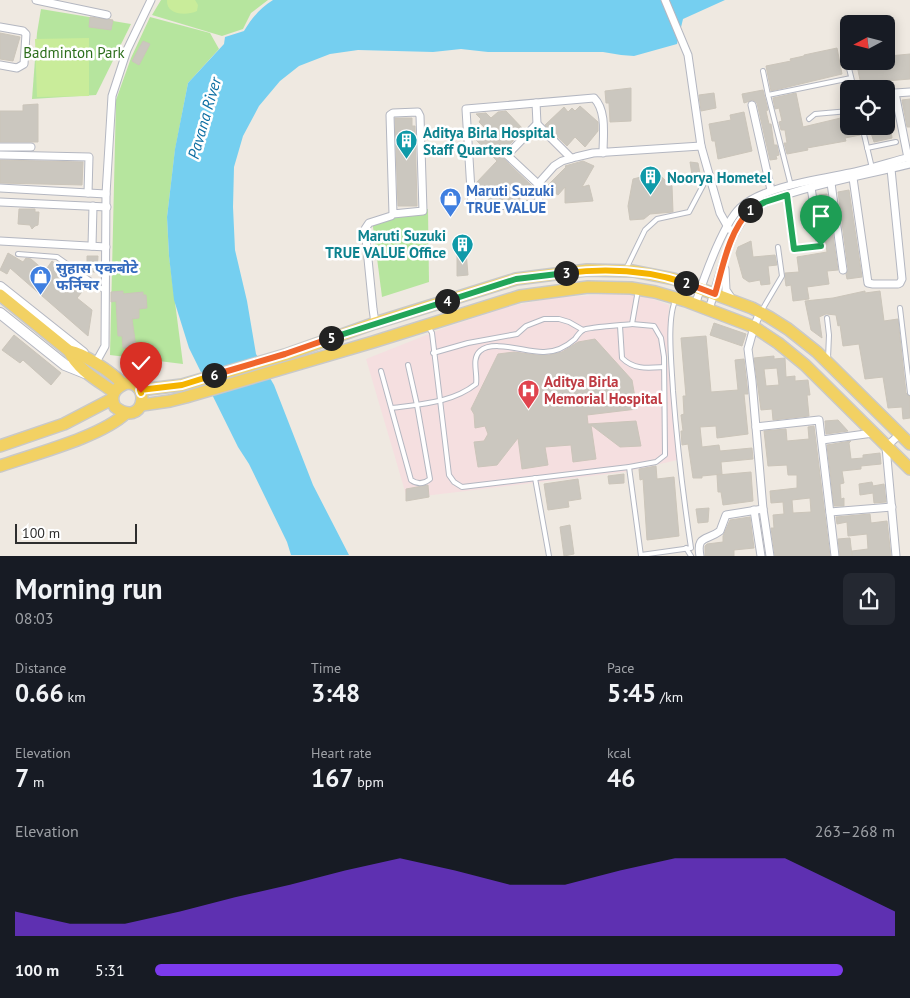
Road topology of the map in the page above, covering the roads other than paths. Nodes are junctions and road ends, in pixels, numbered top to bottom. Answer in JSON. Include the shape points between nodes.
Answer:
{"nodes":[{"id":1,"x":36,"y":0,"type":"edge"},
{"id":2,"x":151,"y":0,"type":"edge"},
{"id":3,"x":665,"y":0,"type":"edge"},
{"id":4,"x":107,"y":15,"type":"dead end"},
{"id":5,"x":0,"y":27,"type":"edge"},
{"id":6,"x":0,"y":66,"type":"edge"},
{"id":7,"x":849,"y":70,"type":"edge"},
{"id":8,"x":764,"y":71,"type":"dead end"},
{"id":9,"x":851,"y":78,"type":"joint"},
{"id":10,"x":910,"y":92,"type":"edge"},
{"id":11,"x":768,"y":95,"type":"junction"},
{"id":12,"x":536,"y":104,"type":"junction"},
{"id":13,"x":752,"y":105,"type":"dead end"},
{"id":14,"x":840,"y":112,"type":"edge"},
{"id":15,"x":809,"y":119,"type":"dead end"},
{"id":16,"x":537,"y":124,"type":"junction"},
{"id":17,"x":864,"y":135,"type":"edge"},
{"id":18,"x":903,"y":140,"type":"edge"},
{"id":19,"x":701,"y":146,"type":"junction"},
{"id":20,"x":0,"y":147,"type":"edge"},
{"id":21,"x":31,"y":147,"type":"dead end"},
{"id":22,"x":867,"y":148,"type":"junction"},
{"id":23,"x":603,"y":152,"type":"junction"},
{"id":24,"x":0,"y":155,"type":"edge"},
{"id":25,"x":571,"y":158,"type":"junction"},
{"id":26,"x":909,"y":160,"type":"edge"},
{"id":27,"x":872,"y":168,"type":"junction"},
{"id":28,"x":891,"y":169,"type":"junction"},
{"id":29,"x":709,"y":174,"type":"junction"},
{"id":30,"x":853,"y":178,"type":"junction"},
{"id":31,"x":831,"y":183,"type":"junction"},
{"id":32,"x":538,"y":184,"type":"junction"},
{"id":33,"x":791,"y":186,"type":"junction"},
{"id":34,"x":0,"y":188,"type":"edge"},
{"id":35,"x":811,"y":188,"type":"junction"},
{"id":36,"x":771,"y":190,"type":"junction"},
{"id":37,"x":88,"y":192,"type":"junction"},
{"id":38,"x":106,"y":194,"type":"junction"},
{"id":39,"x":787,"y":195,"type":"junction"},
{"id":40,"x":0,"y":202,"type":"edge"},
{"id":41,"x":93,"y":206,"type":"junction"},
{"id":42,"x":107,"y":207,"type":"junction"},
{"id":43,"x":393,"y":214,"type":"junction"},
{"id":44,"x":727,"y":226,"type":"junction"},
{"id":45,"x":735,"y":233,"type":"junction"},
{"id":46,"x":0,"y":241,"type":"edge"},
{"id":47,"x":92,"y":246,"type":"junction"},
{"id":48,"x":106,"y":247,"type":"junction"},
{"id":49,"x":778,"y":247,"type":"dead end"},
{"id":50,"x":18,"y":254,"type":"dead end"},
{"id":51,"x":725,"y":261,"type":"junction"},
{"id":52,"x":843,"y":270,"type":"dead end"},
{"id":53,"x":625,"y":271,"type":"junction"},
{"id":54,"x":0,"y":287,"type":"edge"},
{"id":55,"x":638,"y":289,"type":"junction"},
{"id":56,"x":700,"y":290,"type":"junction"},
{"id":57,"x":106,"y":291,"type":"junction"},
{"id":58,"x":715,"y":294,"type":"junction"},
{"id":59,"x":0,"y":295,"type":"edge"},
{"id":60,"x":677,"y":298,"type":"junction"},
{"id":61,"x":734,"y":301,"type":"junction"},
{"id":62,"x":695,"y":305,"type":"junction"},
{"id":63,"x":900,"y":308,"type":"dead end"},
{"id":64,"x":709,"y":309,"type":"junction"},
{"id":65,"x":760,"y":312,"type":"junction"},
{"id":66,"x":0,"y":313,"type":"edge"},
{"id":67,"x":827,"y":318,"type":"dead end"},
{"id":68,"x":375,"y":323,"type":"junction"},
{"id":69,"x":632,"y":324,"type":"junction"},
{"id":70,"x":428,"y":326,"type":"junction"},
{"id":71,"x":620,"y":326,"type":"junction"},
{"id":72,"x":754,"y":327,"type":"junction"},
{"id":73,"x":583,"y":330,"type":"junction"},
{"id":74,"x":298,"y":350,"type":"junction"},
{"id":75,"x":69,"y":351,"type":"junction"},
{"id":76,"x":433,"y":353,"type":"junction"},
{"id":77,"x":302,"y":362,"type":"junction"},
{"id":78,"x":93,"y":363,"type":"junction"},
{"id":79,"x":828,"y":363,"type":"junction"},
{"id":80,"x":408,"y":365,"type":"dead end"},
{"id":81,"x":664,"y":367,"type":"junction"},
{"id":82,"x":381,"y":371,"type":"dead end"},
{"id":83,"x":86,"y":373,"type":"junction"},
{"id":84,"x":123,"y":384,"type":"junction"},
{"id":85,"x":140,"y":390,"type":"junction"},
{"id":86,"x":910,"y":393,"type":"edge"},
{"id":87,"x":113,"y":396,"type":"junction"},
{"id":88,"x":440,"y":402,"type":"junction"},
{"id":89,"x":142,"y":405,"type":"junction"},
{"id":90,"x":417,"y":405,"type":"junction"},
{"id":91,"x":392,"y":408,"type":"junction"},
{"id":92,"x":126,"y":413,"type":"junction"},
{"id":93,"x":756,"y":427,"type":"junction"},
{"id":94,"x":873,"y":433,"type":"junction"},
{"id":95,"x":900,"y":434,"type":"junction"},
{"id":96,"x":822,"y":440,"type":"junction"},
{"id":97,"x":910,"y":444,"type":"edge"},
{"id":98,"x":0,"y":446,"type":"edge"},
{"id":99,"x":886,"y":446,"type":"junction"},
{"id":100,"x":0,"y":466,"type":"edge"},
{"id":101,"x":629,"y":467,"type":"junction"},
{"id":102,"x":910,"y":469,"type":"edge"},
{"id":103,"x":535,"y":478,"type":"junction"},
{"id":104,"x":892,"y":507,"type":"junction"},
{"id":105,"x":763,"y":509,"type":"junction"},
{"id":106,"x":754,"y":510,"type":"junction"},
{"id":107,"x":830,"y":512,"type":"junction"},
{"id":108,"x":686,"y":548,"type":"junction"},
{"id":109,"x":641,"y":555,"type":"edge"},
{"id":110,"x":548,"y":556,"type":"edge"},
{"id":111,"x":691,"y":556,"type":"edge"},
{"id":112,"x":700,"y":556,"type":"edge"},
{"id":113,"x":761,"y":556,"type":"edge"},
{"id":114,"x":770,"y":556,"type":"edge"},
{"id":115,"x":835,"y":556,"type":"edge"},
{"id":116,"x":896,"y":556,"type":"edge"}],
"edges":[{"from":1,"to":4,"type":"street"},
{"from":2,"to":38,"type":"street","via":[[127,50],[112,96]]},
{"from":3,"to":19,"type":"street","via":[[688,55]]},
{"from":5,"to":6,"type":"street","via":[[23,30],[26,34],[24,64],[17,68]]},
{"from":7,"to":9,"type":"lane"},
{"from":8,"to":11,"type":"lane"},
{"from":9,"to":11,"type":"lane"},
{"from":10,"to":18,"type":"street","via":[[895,93]]},
{"from":11,"to":33,"type":"lane"},
{"from":12,"to":16,"type":"street"},
{"from":12,"to":23,"type":"street","via":[[594,98],[604,128]]},
{"from":12,"to":32,"type":"street","via":[[466,109],[472,207],[539,204]]},
{"from":13,"to":36,"type":"street"},
{"from":14,"to":15,"type":"lane","via":[[815,114]]},
{"from":16,"to":25,"type":"street"},
{"from":16,"to":32,"type":"street","via":[[508,155]]},
{"from":17,"to":22,"type":"lane"},
{"from":18,"to":22,"type":"lane"},
{"from":18,"to":26,"type":"street"},
{"from":19,"to":23,"type":"street"},
{"from":19,"to":29,"type":"street"},
{"from":20,"to":21,"type":"street"},
{"from":22,"to":27,"type":"lane"},
{"from":23,"to":25,"type":"street"},
{"from":24,"to":37,"type":"street","via":[[89,157]]},
{"from":25,"to":32,"type":"street","via":[[554,166]]},
{"from":26,"to":27,"type":"street"},
{"from":26,"to":28,"type":"street"},
{"from":27,"to":33,"type":"street"},
{"from":28,"to":30,"type":"street"},
{"from":28,"to":30,"type":"street","via":[[902,278],[898,284],[868,282]]},
{"from":29,"to":44,"type":"street"},
{"from":29,"to":53,"type":"lane","via":[[689,212],[657,219],[646,230]]},
{"from":30,"to":31,"type":"street"},
{"from":31,"to":35,"type":"street"},
{"from":31,"to":52,"type":"street"},
{"from":33,"to":36,"type":"street"},
{"from":34,"to":37,"type":"street"},
{"from":35,"to":39,"type":"street"},
{"from":35,"to":39,"type":"street","via":[[821,246],[794,249]]},
{"from":36,"to":44,"type":"street","via":[[748,202],[735,213]]},
{"from":37,"to":38,"type":"street"},
{"from":38,"to":42,"type":"street"},
{"from":39,"to":45,"type":"street","via":[[752,208]]},
{"from":40,"to":41,"type":"street"},
{"from":41,"to":42,"type":"street"},
{"from":41,"to":47,"type":"street"},
{"from":42,"to":48,"type":"street"},
{"from":43,"to":43,"type":"street","via":[[389,117],[393,113],[418,112],[423,211]]},
{"from":43,"to":68,"type":"street","via":[[369,223],[365,229]]},
{"from":44,"to":45,"type":"street"},
{"from":44,"to":56,"type":"street"},
{"from":45,"to":51,"type":"street"},
{"from":46,"to":47,"type":"street"},
{"from":47,"to":48,"type":"street"},
{"from":48,"to":57,"type":"street"},
{"from":49,"to":65,"type":"lane","via":[[782,276]]},
{"from":50,"to":57,"type":"lane","via":[[58,257]]},
{"from":51,"to":58,"type":"street"},
{"from":51,"to":61,"type":"street","via":[[726,290]]},
{"from":53,"to":56,"type":"main road","via":[[674,279]]},
{"from":53,"to":68,"type":"main road","via":[[587,270],[516,279]]},
{"from":54,"to":78,"type":"main road"},
{"from":55,"to":60,"type":"main road"},
{"from":55,"to":69,"type":"lane"},
{"from":55,"to":70,"type":"main road","via":[[588,287],[520,296]]},
{"from":56,"to":58,"type":"main road"},
{"from":56,"to":62,"type":"street"},
{"from":57,"to":78,"type":"street","via":[[105,346]]},
{"from":58,"to":61,"type":"main road"},
{"from":58,"to":64,"type":"street"},
{"from":59,"to":75,"type":"main road"},
{"from":60,"to":62,"type":"main road"},
{"from":60,"to":108,"type":"lane","via":[[673,306],[670,351],[690,548]]},
{"from":61,"to":65,"type":"main road"},
{"from":62,"to":64,"type":"main road"},
{"from":63,"to":86,"type":"lane"},
{"from":64,"to":72,"type":"main road"},
{"from":65,"to":72,"type":"street"},
{"from":65,"to":79,"type":"main road"},
{"from":66,"to":83,"type":"main road","via":[[65,365]]},
{"from":67,"to":79,"type":"lane"},
{"from":68,"to":74,"type":"main road"},
{"from":69,"to":71,"type":"lane"},
{"from":69,"to":81,"type":"lane","via":[[654,326],[661,338]]},
{"from":70,"to":76,"type":"lane","via":[[432,333]]},
{"from":70,"to":77,"type":"main road"},
{"from":71,"to":73,"type":"lane"},
{"from":71,"to":81,"type":"lane","via":[[622,358],[629,365]]},
{"from":72,"to":93,"type":"street","via":[[748,349]]},
{"from":72,"to":94,"type":"main road","via":[[805,365]]},
{"from":73,"to":76,"type":"lane","via":[[569,322],[544,319],[526,326],[517,334]]},
{"from":73,"to":88,"type":"lane","via":[[561,349],[545,353],[487,347],[479,352],[474,362],[476,384]]},
{"from":74,"to":77,"type":"main road"},
{"from":74,"to":85,"type":"main road","via":[[182,385]]},
{"from":75,"to":78,"type":"main road"},
{"from":75,"to":83,"type":"main road"},
{"from":76,"to":88,"type":"lane"},
{"from":77,"to":89,"type":"main road","via":[[186,397]]},
{"from":78,"to":84,"type":"main road"},
{"from":79,"to":95,"type":"main road"},
{"from":80,"to":90,"type":"lane"},
{"from":81,"to":101,"type":"lane","via":[[664,454],[656,462]]},
{"from":82,"to":91,"type":"lane"},
{"from":83,"to":87,"type":"main road"},
{"from":84,"to":85,"type":"main road","via":[[134,383]]},
{"from":84,"to":87,"type":"main road"},
{"from":85,"to":89,"type":"main road"},
{"from":87,"to":92,"type":"main road","via":[[115,407]]},
{"from":87,"to":98,"type":"main road","via":[[64,424]]},
{"from":88,"to":90,"type":"lane"},
{"from":88,"to":103,"type":"lane","via":[[448,474],[454,482],[462,487]]},
{"from":89,"to":92,"type":"main road","via":[[133,413]]},
{"from":90,"to":91,"type":"lane"},
{"from":90,"to":91,"type":"lane","via":[[430,478],[421,484],[411,480]]},
{"from":92,"to":100,"type":"main road","via":[[101,430]]},
{"from":93,"to":96,"type":"street","via":[[819,420]]},
{"from":93,"to":105,"type":"street"},
{"from":94,"to":96,"type":"street"},
{"from":94,"to":99,"type":"main road"},
{"from":95,"to":97,"type":"main road"},
{"from":95,"to":99,"type":"street"},
{"from":96,"to":107,"type":"street"},
{"from":99,"to":102,"type":"main road"},
{"from":99,"to":104,"type":"street"},
{"from":101,"to":103,"type":"lane"},
{"from":101,"to":109,"type":"lane"},
{"from":103,"to":110,"type":"lane"},
{"from":104,"to":107,"type":"street"},
{"from":104,"to":116,"type":"street"},
{"from":105,"to":106,"type":"street"},
{"from":105,"to":114,"type":"street"},
{"from":106,"to":112,"type":"street","via":[[726,515],[720,531],[701,540]]},
{"from":106,"to":113,"type":"street"},
{"from":107,"to":115,"type":"street"},
{"from":108,"to":109,"type":"lane"},
{"from":108,"to":111,"type":"lane"}]}
